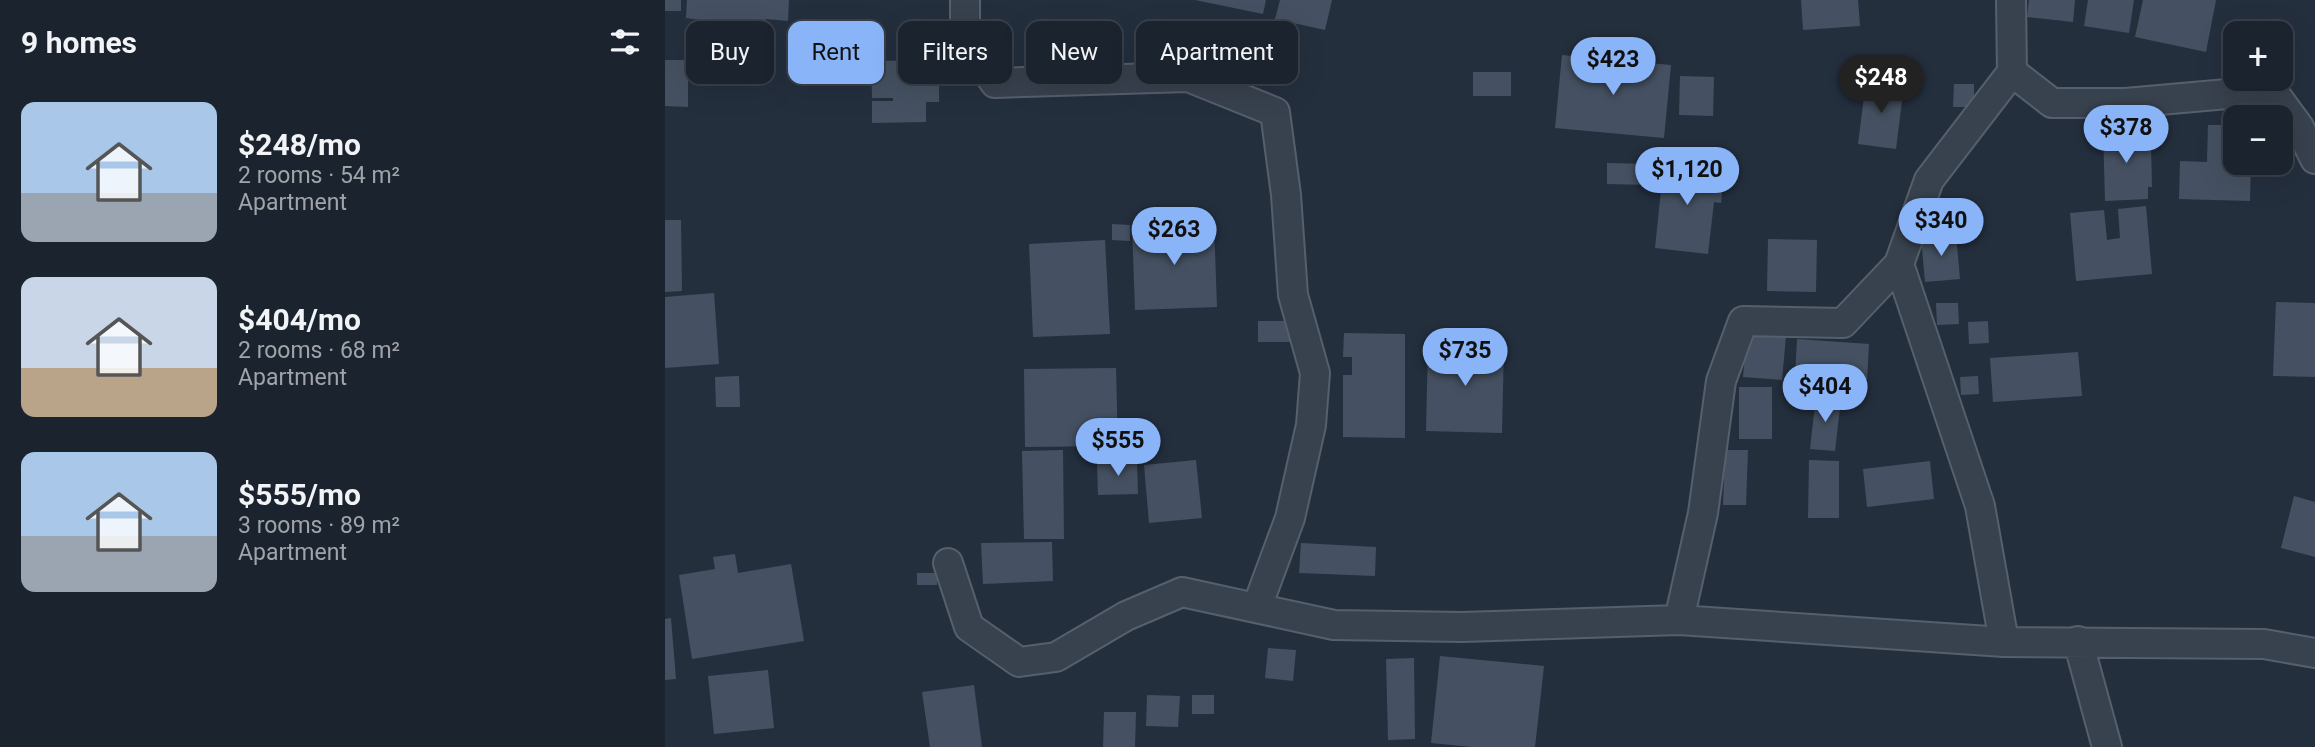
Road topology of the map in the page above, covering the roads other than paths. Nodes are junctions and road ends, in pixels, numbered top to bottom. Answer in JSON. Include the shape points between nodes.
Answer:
{"nodes":[{"id":1,"x":965,"y":0,"type":"edge"},
{"id":2,"x":2011,"y":0,"type":"edge"},
{"id":3,"x":2012,"y":72,"type":"junction"},
{"id":4,"x":2315,"y":159,"type":"edge"},
{"id":5,"x":1899,"y":264,"type":"junction"},
{"id":6,"x":949,"y":563,"type":"dead end"},
{"id":7,"x":1257,"y":607,"type":"junction"},
{"id":8,"x":1679,"y":620,"type":"junction"},
{"id":9,"x":2078,"y":641,"type":"junction"},
{"id":10,"x":2004,"y":642,"type":"junction"},
{"id":11,"x":2315,"y":653,"type":"edge"},
{"id":12,"x":2107,"y":747,"type":"edge"}],
"edges":[{"from":1,"to":7,"type":"street","via":[[965,40],[995,83],[1188,77],[1275,112],[1293,295],[1315,373],[1311,425],[1290,518]]},
{"from":2,"to":3,"type":"street"},
{"from":3,"to":4,"type":"street","via":[[2053,103],[2126,103],[2272,90]]},
{"from":3,"to":5,"type":"street","via":[[1929,180]]},
{"from":5,"to":8,"type":"street","via":[[1843,323],[1743,321],[1721,381],[1703,513]]},
{"from":5,"to":10,"type":"street","via":[[1980,506]]},
{"from":6,"to":7,"type":"street","via":[[969,627],[1019,662],[1056,657],[1126,616],[1182,592]]},
{"from":7,"to":8,"type":"street","via":[[1334,625],[1462,627]]},
{"from":8,"to":10,"type":"street"},
{"from":9,"to":10,"type":"street"},
{"from":9,"to":11,"type":"street","via":[[2264,644]]},
{"from":9,"to":12,"type":"street"}]}
